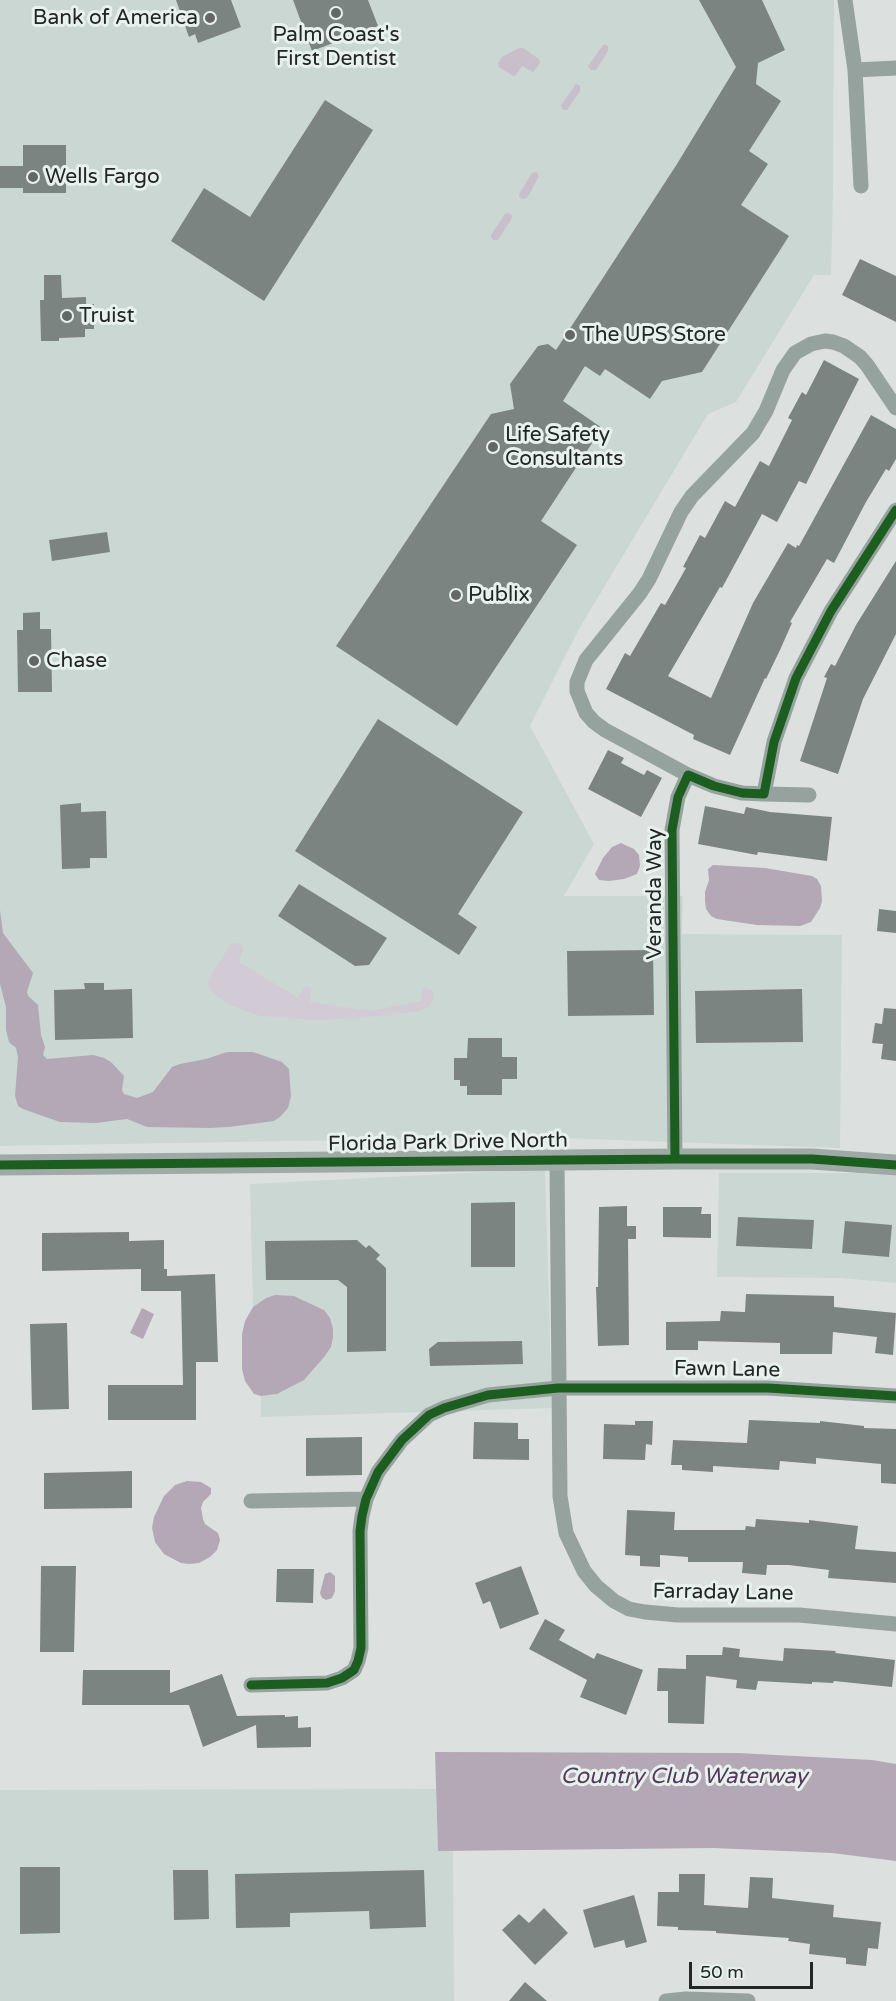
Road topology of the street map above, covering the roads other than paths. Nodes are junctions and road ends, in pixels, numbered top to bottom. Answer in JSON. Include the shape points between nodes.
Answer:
{"nodes":[{"id":1,"x":845,"y":0,"type":"edge"},
{"id":2,"x":896,"y":68,"type":"edge"},
{"id":3,"x":855,"y":70,"type":"junction"},
{"id":4,"x":861,"y":186,"type":"dead end"},
{"id":5,"x":896,"y":408,"type":"edge"},
{"id":6,"x":896,"y":510,"type":"edge"},
{"id":7,"x":688,"y":775,"type":"junction"},
{"id":8,"x":764,"y":794,"type":"junction"},
{"id":9,"x":809,"y":795,"type":"dead end"},
{"id":10,"x":675,"y":1159,"type":"junction"},
{"id":11,"x":557,"y":1160,"type":"junction"},
{"id":12,"x":0,"y":1165,"type":"edge"},
{"id":13,"x":896,"y":1165,"type":"edge"},
{"id":14,"x":558,"y":1388,"type":"junction"},
{"id":15,"x":896,"y":1396,"type":"edge"},
{"id":16,"x":366,"y":1499,"type":"junction"},
{"id":17,"x":251,"y":1501,"type":"dead end"},
{"id":18,"x":896,"y":1624,"type":"edge"},
{"id":19,"x":251,"y":1685,"type":"dead end"},
{"id":20,"x":666,"y":2001,"type":"edge"},
{"id":21,"x":748,"y":2001,"type":"edge"}],
"edges":[{"from":1,"to":3,"type":"street"},
{"from":2,"to":3,"type":"street"},
{"from":3,"to":4,"type":"street"},
{"from":5,"to":7,"type":"street","via":[[861,357],[844,346],[825,341],[795,353],[753,433],[681,512],[649,579],[586,660],[577,691],[586,713],[604,730]]},
{"from":6,"to":8,"type":"street","via":[[831,611],[796,678],[774,742]]},
{"from":7,"to":8,"type":"street","via":[[714,786]]},
{"from":7,"to":10,"type":"street","name":"Veranda Way","via":[[675,806],[672,830]]},
{"from":8,"to":9,"type":"street"},
{"from":10,"to":11,"type":"street","name":"Florida Park Drive North"},
{"from":10,"to":13,"type":"street","name":"Florida Park Drive North","via":[[812,1159]]},
{"from":11,"to":12,"type":"street","name":"Florida Park Drive North"},
{"from":11,"to":14,"type":"street","name":"Farraday Lane"},
{"from":14,"to":15,"type":"street","name":"Fawn Lane","via":[[768,1388]]},
{"from":14,"to":16,"type":"street","name":"Fawn Lane","via":[[473,1398],[429,1415],[389,1455]]},
{"from":14,"to":18,"type":"street","name":"Farraday Lane","via":[[560,1496],[566,1533],[584,1571],[614,1601],[629,1609],[678,1615],[799,1615]]},
{"from":16,"to":17,"type":"street"},
{"from":16,"to":19,"type":"street","name":"Fawn Lane","via":[[360,1531],[361,1648],[354,1670],[327,1683]]},
{"from":20,"to":21,"type":"street"}]}
